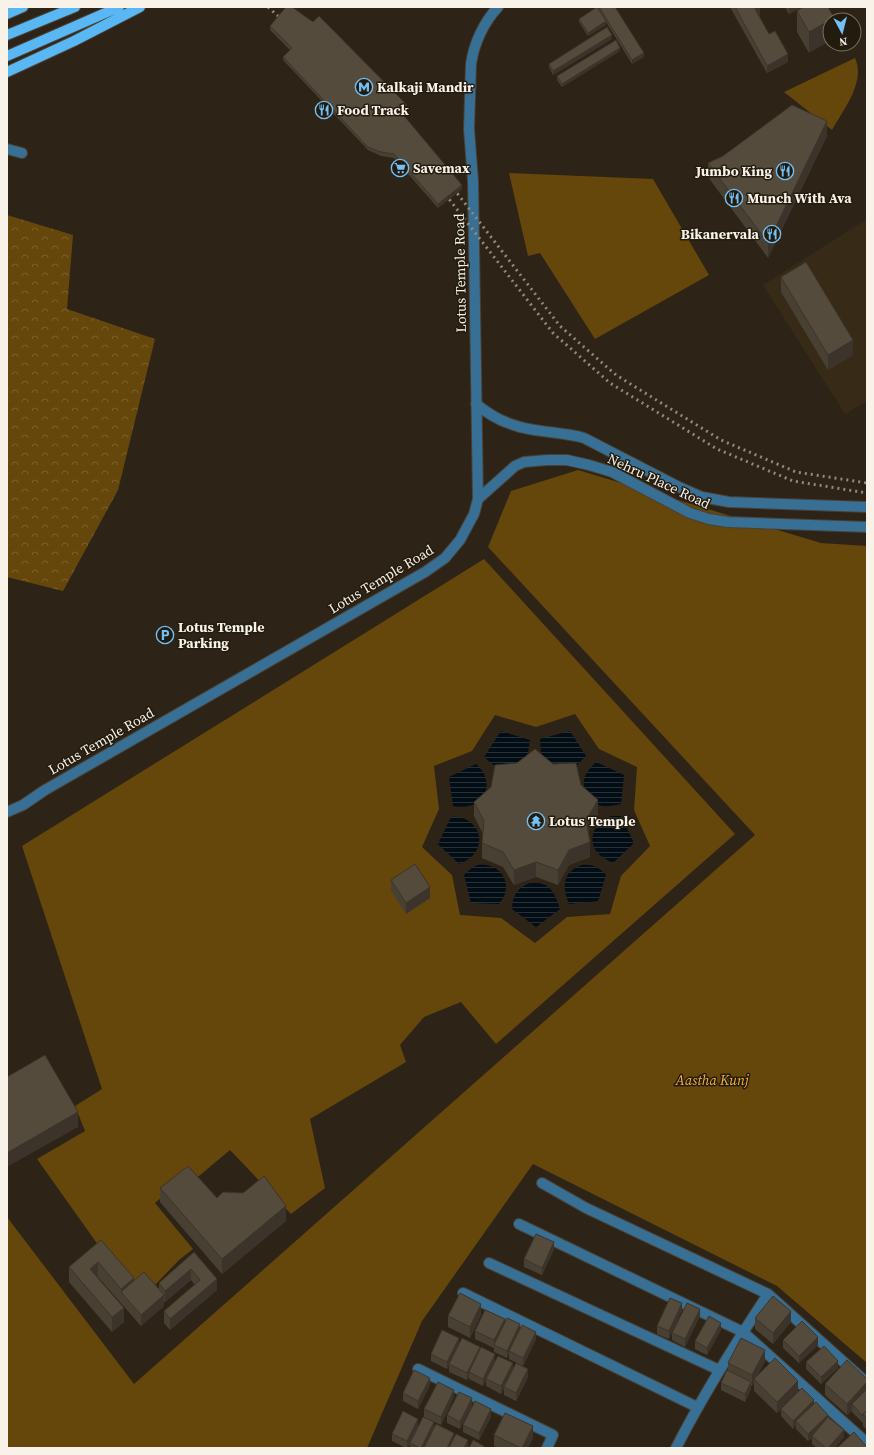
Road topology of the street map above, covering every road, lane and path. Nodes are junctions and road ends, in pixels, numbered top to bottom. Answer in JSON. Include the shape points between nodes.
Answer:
{"nodes":[{"id":1,"x":24,"y":7,"type":"edge"},
{"id":2,"x":75,"y":7,"type":"edge"},
{"id":3,"x":119,"y":7,"type":"edge"},
{"id":4,"x":140,"y":7,"type":"edge"},
{"id":5,"x":498,"y":7,"type":"edge"},
{"id":6,"x":7,"y":14,"type":"edge"},
{"id":7,"x":7,"y":35,"type":"edge"},
{"id":8,"x":7,"y":56,"type":"edge"},
{"id":9,"x":7,"y":72,"type":"edge"},
{"id":10,"x":7,"y":149,"type":"edge"},
{"id":11,"x":22,"y":153,"type":"dead end"},
{"id":12,"x":476,"y":404,"type":"junction"},
{"id":13,"x":478,"y":499,"type":"junction"},
{"id":14,"x":867,"y":506,"type":"edge"},
{"id":15,"x":867,"y":526,"type":"edge"},
{"id":16,"x":7,"y":812,"type":"edge"},
{"id":17,"x":542,"y":1183,"type":"dead end"},
{"id":18,"x":519,"y":1224,"type":"dead end"},
{"id":19,"x":489,"y":1263,"type":"dead end"},
{"id":20,"x":463,"y":1293,"type":"edge"},
{"id":21,"x":768,"y":1294,"type":"junction"},
{"id":22,"x":743,"y":1332,"type":"junction"},
{"id":23,"x":418,"y":1369,"type":"dead end"},
{"id":24,"x":719,"y":1370,"type":"junction"},
{"id":25,"x":867,"y":1383,"type":"edge"},
{"id":26,"x":697,"y":1407,"type":"junction"},
{"id":27,"x":867,"y":1443,"type":"edge"},
{"id":28,"x":547,"y":1448,"type":"edge"},
{"id":29,"x":676,"y":1448,"type":"edge"}],
"edges":[{"from":1,"to":6,"type":"main road"},
{"from":2,"to":7,"type":"main road"},
{"from":3,"to":8,"type":"main road"},
{"from":4,"to":9,"type":"main road"},
{"from":5,"to":12,"type":"street","name":"Lotus Temple Road","via":[[483,28],[471,64],[469,129],[473,181]]},
{"from":10,"to":11,"type":"street"},
{"from":12,"to":13,"type":"street","name":"Lotus Temple Road"},
{"from":12,"to":14,"type":"street","name":"Nehru Place Road","via":[[495,418],[509,424],[584,438],[702,497],[729,502]]},
{"from":13,"to":15,"type":"street","name":"Nehru Place Road","via":[[515,466],[524,462],[567,460],[612,472],[709,519],[728,522]]},
{"from":13,"to":16,"type":"street","name":"Lotus Temple Road","via":[[474,514],[460,540],[445,558],[425,572]]},
{"from":17,"to":21,"type":"street","via":[[586,1208]]},
{"from":18,"to":22,"type":"street"},
{"from":19,"to":24,"type":"street"},
{"from":20,"to":26,"type":"street"},
{"from":21,"to":22,"type":"street"},
{"from":21,"to":25,"type":"street"},
{"from":22,"to":24,"type":"street"},
{"from":22,"to":27,"type":"street"},
{"from":23,"to":28,"type":"street","via":[[554,1435]]},
{"from":24,"to":26,"type":"street"},
{"from":26,"to":29,"type":"street"}]}
